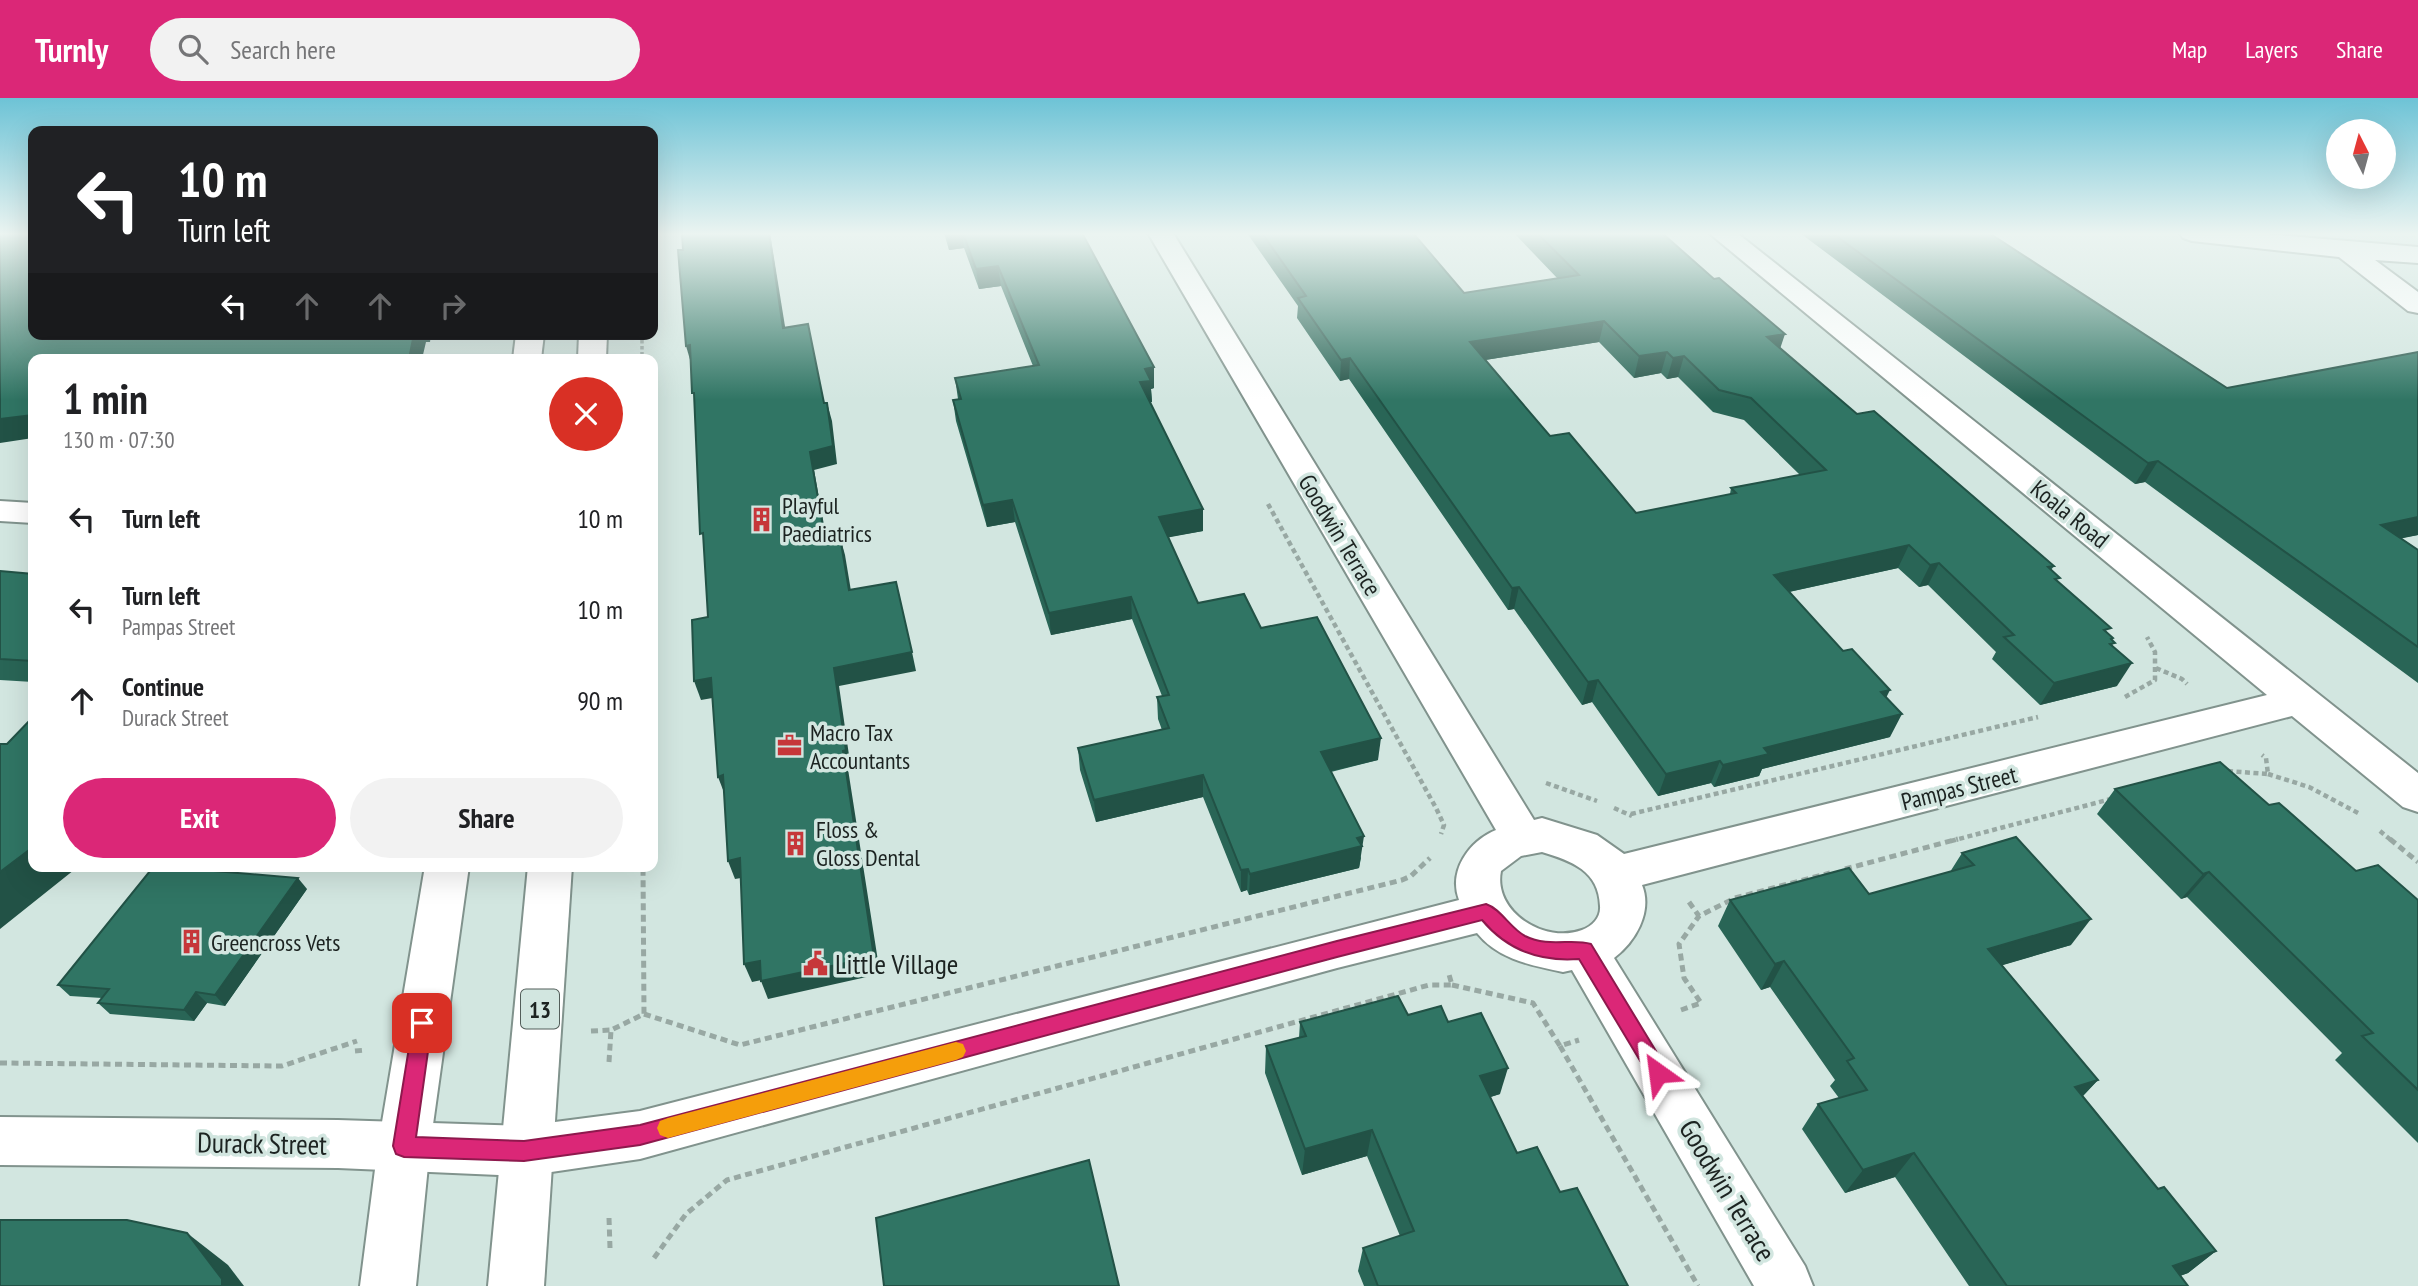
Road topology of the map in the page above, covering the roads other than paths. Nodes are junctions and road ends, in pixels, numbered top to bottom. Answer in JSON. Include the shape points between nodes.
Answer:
{"nodes":[{"id":1,"x":1193,"y":288,"type":"edge"},
{"id":2,"x":1790,"y":288,"type":"edge"},
{"id":3,"x":2396,"y":288,"type":"edge"},
{"id":4,"x":2418,"y":305,"type":"edge"},
{"id":5,"x":0,"y":511,"type":"edge"},
{"id":6,"x":28,"y":513,"type":"edge"},
{"id":7,"x":2301,"y":701,"type":"junction"},
{"id":8,"x":2418,"y":796,"type":"edge"},
{"id":9,"x":1522,"y":837,"type":"junction"},
{"id":10,"x":446,"y":872,"type":"edge"},
{"id":11,"x":550,"y":872,"type":"edge"},
{"id":12,"x":1616,"y":874,"type":"junction"},
{"id":13,"x":1486,"y":912,"type":"junction"},
{"id":14,"x":1584,"y":950,"type":"junction"},
{"id":15,"x":0,"y":1141,"type":"edge"},
{"id":16,"x":404,"y":1146,"type":"junction"},
{"id":17,"x":524,"y":1151,"type":"junction"},
{"id":18,"x":388,"y":1286,"type":"edge"},
{"id":19,"x":516,"y":1286,"type":"edge"},
{"id":20,"x":1785,"y":1286,"type":"edge"}],
"edges":[{"from":1,"to":9,"type":"main road","name":"Goodwin Terrace"},
{"from":2,"to":7,"type":"main road","name":"Koala Road"},
{"from":3,"to":4,"type":"main road"},
{"from":5,"to":6,"type":"main road"},
{"from":7,"to":8,"type":"main road","name":"Koala Road"},
{"from":7,"to":12,"type":"main road","name":"Pampas Street"},
{"from":9,"to":12,"type":"main road","via":[[1542,835],[1585,846]]},
{"from":9,"to":13,"type":"main road","via":[[1501,844],[1487,856],[1479,873],[1478,892]]},
{"from":10,"to":16,"type":"main road"},
{"from":11,"to":17,"type":"main road","number":"13"},
{"from":12,"to":14,"type":"main road","via":[[1625,911],[1618,928],[1604,942]]},
{"from":13,"to":14,"type":"main road","via":[[1518,941],[1562,952]]},
{"from":13,"to":17,"type":"main road","via":[[640,1135]]},
{"from":14,"to":20,"type":"main road","name":"Goodwin Terrace"},
{"from":15,"to":16,"type":"main road","name":"Durack Street"},
{"from":16,"to":17,"type":"main road","name":"Durack Street"},
{"from":16,"to":18,"type":"main road"},
{"from":17,"to":19,"type":"main road","number":"13"}]}
